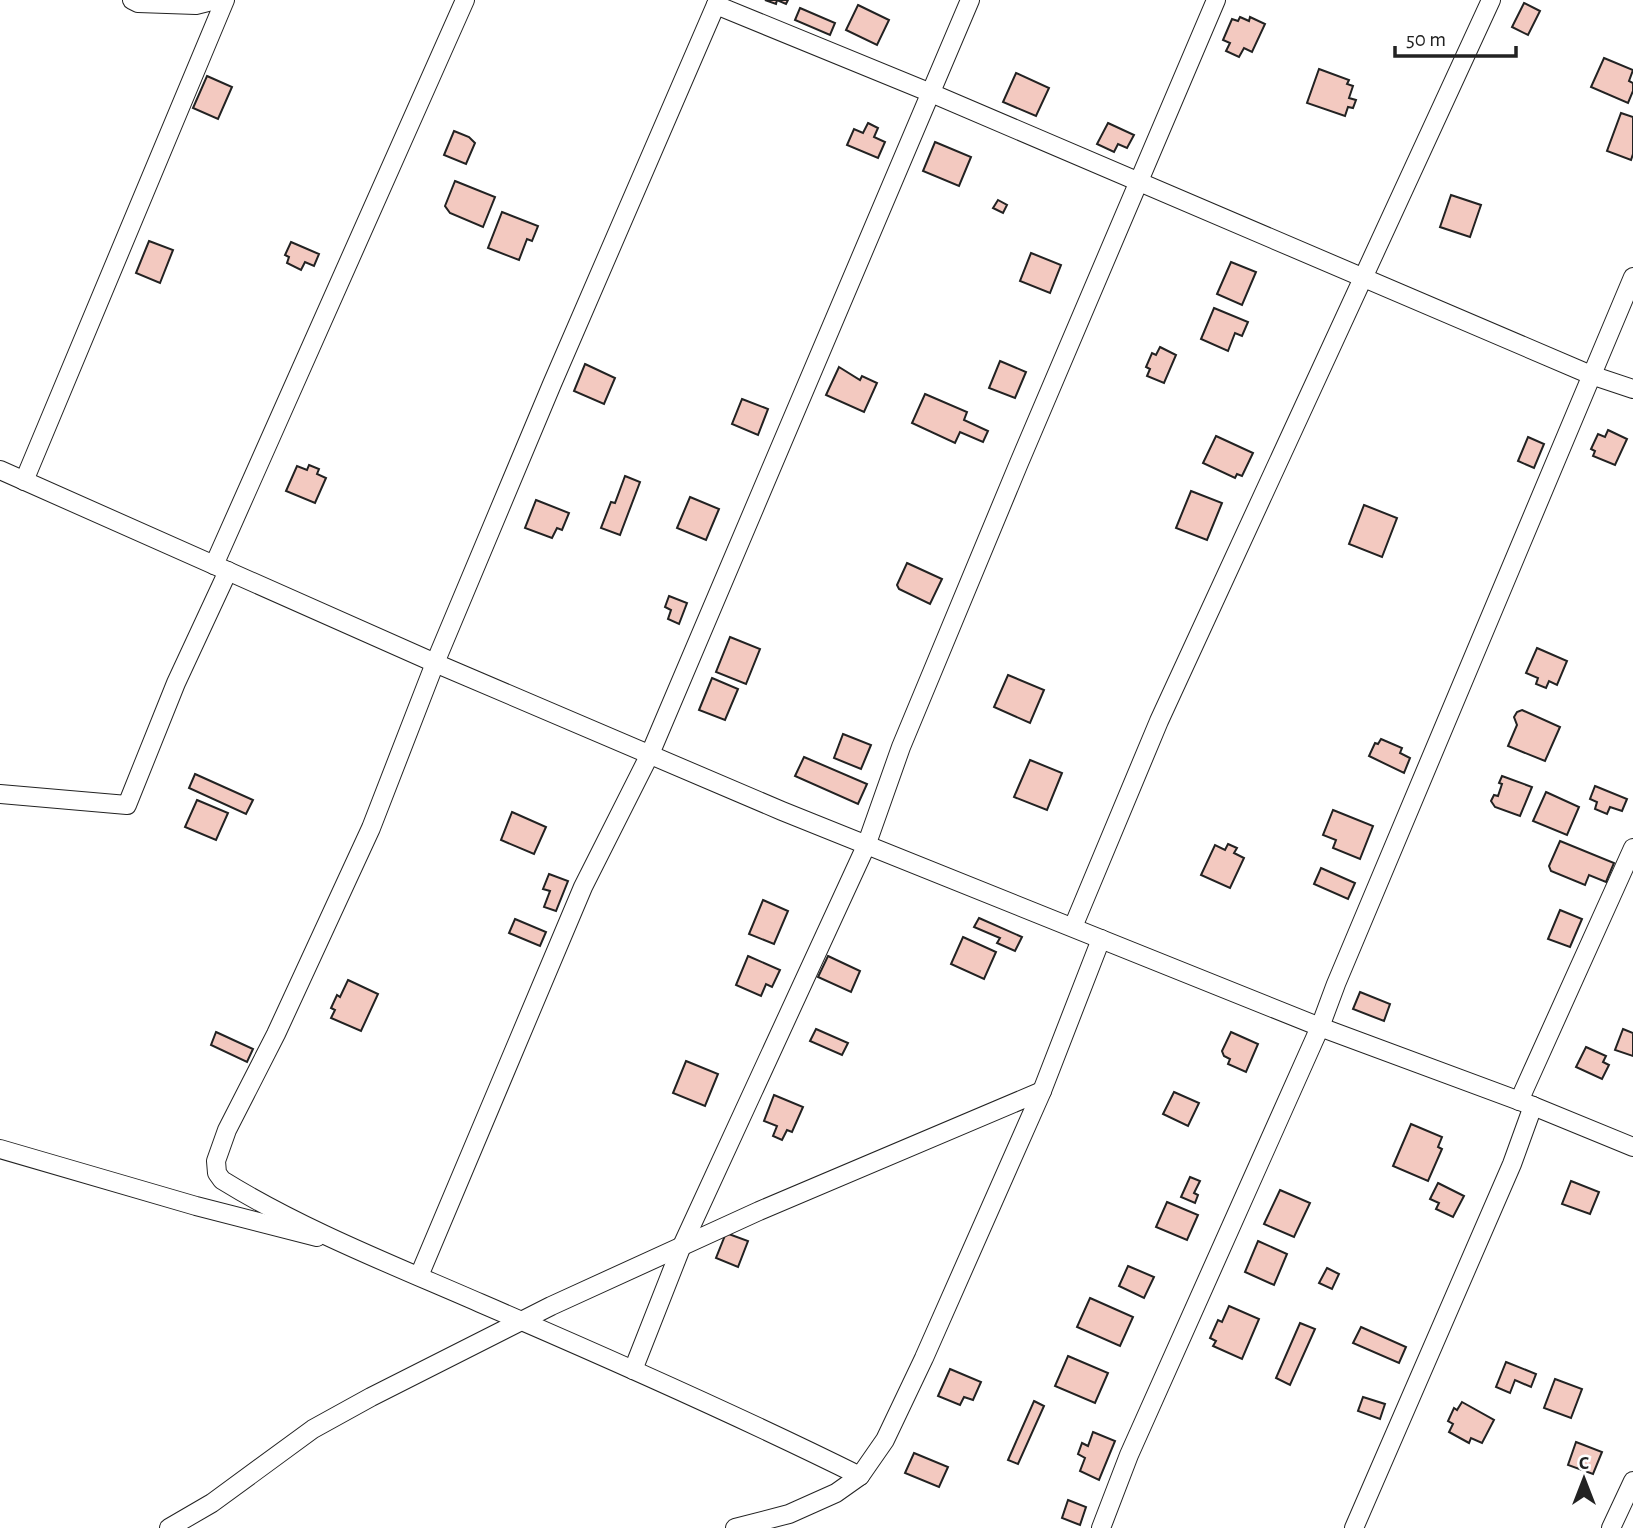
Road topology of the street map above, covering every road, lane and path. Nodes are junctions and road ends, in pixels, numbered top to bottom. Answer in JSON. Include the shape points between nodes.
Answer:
{"nodes":[{"id":1,"x":132,"y":0,"type":"edge"},
{"id":2,"x":216,"y":0,"type":"edge"},
{"id":3,"x":225,"y":0,"type":"edge"},
{"id":4,"x":465,"y":0,"type":"edge"},
{"id":5,"x":970,"y":0,"type":"edge"},
{"id":6,"x":1216,"y":0,"type":"edge"},
{"id":7,"x":1491,"y":0,"type":"edge"},
{"id":8,"x":717,"y":3,"type":"edge"},
{"id":9,"x":931,"y":93,"type":"junction"},
{"id":10,"x":1139,"y":182,"type":"junction"},
{"id":11,"x":1363,"y":278,"type":"junction"},
{"id":12,"x":1633,"y":278,"type":"edge"},
{"id":13,"x":1591,"y":375,"type":"junction"},
{"id":14,"x":1633,"y":389,"type":"edge"},
{"id":15,"x":0,"y":470,"type":"edge"},
{"id":16,"x":24,"y":481,"type":"junction"},
{"id":17,"x":221,"y":568,"type":"junction"},
{"id":18,"x":435,"y":663,"type":"junction"},
{"id":19,"x":650,"y":754,"type":"junction"},
{"id":20,"x":0,"y":794,"type":"edge"},
{"id":21,"x":866,"y":846,"type":"junction"},
{"id":22,"x":1633,"y":848,"type":"edge"},
{"id":23,"x":1073,"y":928,"type":"junction"},
{"id":24,"x":1101,"y":939,"type":"junction"},
{"id":25,"x":1320,"y":1027,"type":"junction"},
{"id":26,"x":1042,"y":1091,"type":"junction"},
{"id":27,"x":1527,"y":1103,"type":"junction"},
{"id":28,"x":1633,"y":1147,"type":"edge"},
{"id":29,"x":0,"y":1149,"type":"edge"},
{"id":30,"x":337,"y":1241,"type":"junction"},
{"id":31,"x":681,"y":1248,"type":"junction"},
{"id":32,"x":419,"y":1276,"type":"junction"},
{"id":33,"x":522,"y":1321,"type":"junction"},
{"id":34,"x":633,"y":1370,"type":"junction"},
{"id":35,"x":860,"y":1476,"type":"junction"},
{"id":36,"x":1633,"y":1481,"type":"edge"},
{"id":37,"x":169,"y":1528,"type":"edge"},
{"id":38,"x":734,"y":1528,"type":"edge"},
{"id":39,"x":1101,"y":1528,"type":"edge"},
{"id":40,"x":1354,"y":1528,"type":"edge"},
{"id":41,"x":1611,"y":1528,"type":"edge"}],
"edges":[{"from":1,"to":2,"type":"street","via":[[196,5]]},
{"from":3,"to":16,"type":"street"},
{"from":4,"to":17,"type":"street"},
{"from":5,"to":9,"type":"street"},
{"from":6,"to":10,"type":"street"},
{"from":7,"to":11,"type":"street"},
{"from":8,"to":9,"type":"street"},
{"from":8,"to":18,"type":"street"},
{"from":9,"to":10,"type":"street"},
{"from":9,"to":19,"type":"street"},
{"from":10,"to":11,"type":"street"},
{"from":10,"to":21,"type":"street","via":[[912,721]]},
{"from":11,"to":13,"type":"street"},
{"from":11,"to":23,"type":"street","via":[[1159,721]]},
{"from":12,"to":13,"type":"street"},
{"from":13,"to":14,"type":"street"},
{"from":13,"to":25,"type":"street"},
{"from":15,"to":16,"type":"street"},
{"from":16,"to":17,"type":"street"},
{"from":17,"to":18,"type":"street"},
{"from":17,"to":20,"type":"street","via":[[127,805]]},
{"from":18,"to":19,"type":"street"},
{"from":18,"to":30,"type":"street","via":[[371,828],[216,1161],[222,1180]]},
{"from":19,"to":21,"type":"street"},
{"from":19,"to":32,"type":"street","via":[[583,887]]},
{"from":21,"to":23,"type":"street"},
{"from":21,"to":31,"type":"street"},
{"from":22,"to":27,"type":"street"},
{"from":23,"to":24,"type":"street"},
{"from":24,"to":25,"type":"street"},
{"from":24,"to":26,"type":"street"},
{"from":25,"to":27,"type":"street"},
{"from":25,"to":39,"type":"street","via":[[1129,1455]]},
{"from":26,"to":31,"type":"street"},
{"from":26,"to":35,"type":"street","via":[[885,1440]]},
{"from":27,"to":28,"type":"street"},
{"from":27,"to":40,"type":"street","via":[[1512,1164]]},
{"from":29,"to":30,"type":"street","via":[[286,1231]]},
{"from":30,"to":32,"type":"street"},
{"from":31,"to":33,"type":"street"},
{"from":31,"to":34,"type":"street"},
{"from":32,"to":33,"type":"street"},
{"from":33,"to":34,"type":"street"},
{"from":33,"to":37,"type":"street","via":[[313,1429],[212,1503]]},
{"from":34,"to":35,"type":"street"},
{"from":35,"to":38,"type":"street","via":[[836,1493],[789,1514]]},
{"from":36,"to":41,"type":"street"}]}
